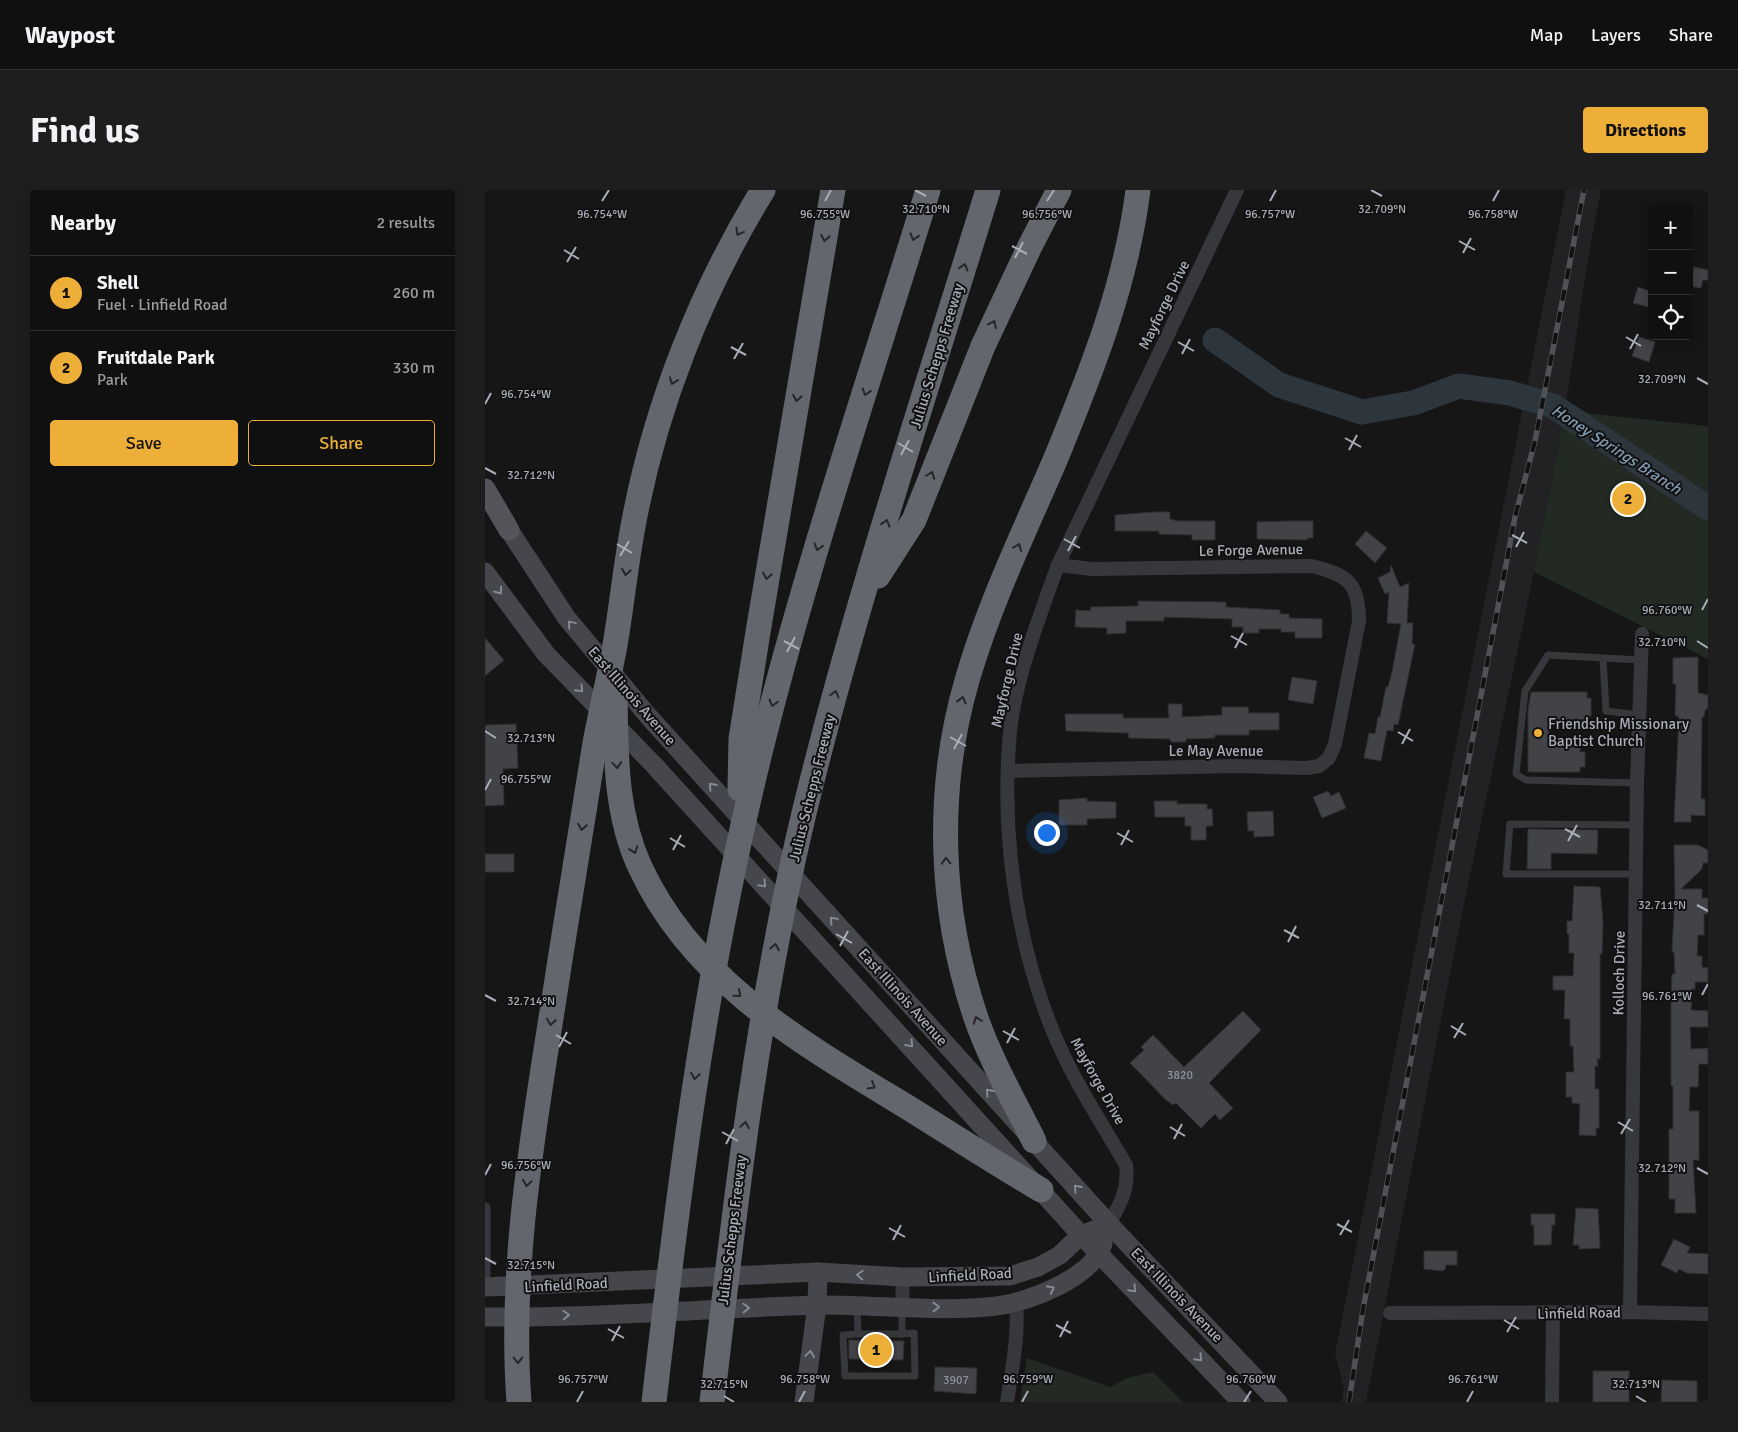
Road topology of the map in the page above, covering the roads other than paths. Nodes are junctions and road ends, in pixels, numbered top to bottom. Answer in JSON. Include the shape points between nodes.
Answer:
{"nodes":[{"id":1,"x":763,"y":190,"type":"edge"},
{"id":2,"x":833,"y":190,"type":"edge"},
{"id":3,"x":928,"y":190,"type":"edge"},
{"id":4,"x":988,"y":190,"type":"edge"},
{"id":5,"x":1059,"y":190,"type":"edge"},
{"id":6,"x":1138,"y":190,"type":"edge"},
{"id":7,"x":1237,"y":190,"type":"edge"},
{"id":8,"x":485,"y":489,"type":"edge"},
{"id":9,"x":485,"y":508,"type":"edge"},
{"id":10,"x":509,"y":530,"type":"junction"},
{"id":11,"x":1058,"y":565,"type":"junction"},
{"id":12,"x":485,"y":572,"type":"edge"},
{"id":13,"x":861,"y":603,"type":"junction"},
{"id":14,"x":1642,"y":634,"type":"dead end"},
{"id":15,"x":615,"y":646,"type":"junction"},
{"id":16,"x":1603,"y":659,"type":"junction"},
{"id":17,"x":1641,"y":660,"type":"junction"},
{"id":18,"x":1349,"y":670,"type":"joint"},
{"id":19,"x":1639,"y":715,"type":"junction"},
{"id":20,"x":1009,"y":771,"type":"junction"},
{"id":21,"x":1637,"y":783,"type":"junction"},
{"id":22,"x":1638,"y":825,"type":"junction"},
{"id":23,"x":740,"y":839,"type":"junction"},
{"id":24,"x":1637,"y":874,"type":"junction"},
{"id":25,"x":1034,"y":1141,"type":"junction"},
{"id":26,"x":1041,"y":1190,"type":"junction"},
{"id":27,"x":485,"y":1206,"type":"edge"},
{"id":28,"x":1109,"y":1224,"type":"junction"},
{"id":29,"x":1081,"y":1235,"type":"junction"},
{"id":30,"x":1100,"y":1254,"type":"junction"},
{"id":31,"x":817,"y":1272,"type":"junction"},
{"id":32,"x":903,"y":1278,"type":"junction"},
{"id":33,"x":486,"y":1287,"type":"edge"},
{"id":34,"x":516,"y":1287,"type":"junction"},
{"id":35,"x":1016,"y":1302,"type":"junction"},
{"id":36,"x":817,"y":1305,"type":"junction"},
{"id":37,"x":857,"y":1306,"type":"junction"},
{"id":38,"x":902,"y":1307,"type":"junction"},
{"id":39,"x":1630,"y":1312,"type":"junction"},
{"id":40,"x":1389,"y":1313,"type":"dead end"},
{"id":41,"x":1553,"y":1313,"type":"junction"},
{"id":42,"x":1708,"y":1314,"type":"edge"},
{"id":43,"x":485,"y":1317,"type":"edge"},
{"id":44,"x":517,"y":1317,"type":"junction"},
{"id":45,"x":858,"y":1334,"type":"junction"},
{"id":46,"x":902,"y":1334,"type":"junction"},
{"id":47,"x":519,"y":1402,"type":"edge"},
{"id":48,"x":654,"y":1402,"type":"edge"},
{"id":49,"x":712,"y":1402,"type":"edge"},
{"id":50,"x":804,"y":1402,"type":"edge"},
{"id":51,"x":1007,"y":1402,"type":"edge"},
{"id":52,"x":1241,"y":1402,"type":"edge"},
{"id":53,"x":1279,"y":1402,"type":"edge"},
{"id":54,"x":1552,"y":1402,"type":"edge"}],
"edges":[{"from":1,"to":15,"type":"highway","one_way":true,"via":[[705,299],[661,413],[633,522]]},
{"from":2,"to":23,"type":"highway","one_way":true,"via":[[741,739]]},
{"from":3,"to":23,"type":"highway","one_way":true,"via":[[803,596]]},
{"from":13,"to":4,"type":"highway","name":"Julius Schepps Freeway","one_way":true},
{"from":13,"to":5,"type":"highway","one_way":true,"via":[[914,520],[983,346]]},
{"from":25,"to":6,"type":"highway","one_way":true,"via":[[995,1065],[963,974],[947,875],[945,824],[948,777],[967,678],[1107,326],[1130,242]]},
{"from":7,"to":11,"type":"street","name":"Mayforge Drive"},
{"from":8,"to":10,"type":"main road"},
{"from":9,"to":10,"type":"main road"},
{"from":25,"to":10,"type":"main road","name":"East Illinois Avenue","one_way":true,"via":[[649,718],[566,617]]},
{"from":11,"to":18,"type":"street","name":"Le Forge Avenue","via":[[1092,569],[1312,566],[1333,571],[1346,578],[1355,589],[1359,605]]},
{"from":11,"to":20,"type":"street","name":"Mayforge Drive","via":[[1016,699]]},
{"from":12,"to":26,"type":"main road","name":"East Illinois Avenue","one_way":true,"via":[[546,654],[654,765]]},
{"from":49,"to":13,"type":"highway","name":"Julius Schepps Freeway","one_way":true,"via":[[752,1081],[777,935],[805,808]]},
{"from":14,"to":17,"type":"street","name":"Kolloch Drive"},
{"from":15,"to":26,"type":"highway","one_way":true,"via":[[616,760],[620,803],[639,866],[677,931],[701,960],[741,996],[817,1054]]},
{"from":15,"to":34,"type":"highway","one_way":true,"via":[[590,779],[524,1199]]},
{"from":16,"to":17,"type":"lane"},
{"from":16,"to":19,"type":"lane","via":[[1606,711]]},
{"from":16,"to":21,"type":"lane","via":[[1548,655],[1525,691],[1516,774],[1526,780]]},
{"from":17,"to":19,"type":"street","name":"Kolloch Drive"},
{"from":18,"to":20,"type":"street","name":"Le May Avenue","via":[[1335,744],[1329,758],[1319,766]]},
{"from":19,"to":21,"type":"street","name":"Kolloch Drive"},
{"from":20,"to":28,"type":"street","name":"Mayforge Drive","via":[[1011,862],[1020,924],[1034,975],[1052,1029],[1073,1073],[1126,1165],[1125,1196]]},
{"from":21,"to":22,"type":"street","name":"Kolloch Drive"},
{"from":22,"to":24,"type":"street","name":"Kolloch Drive"},
{"from":22,"to":24,"type":"lane","via":[[1510,824],[1506,874]]},
{"from":23,"to":48,"type":"highway","one_way":true,"via":[[703,1028],[674,1229]]},
{"from":24,"to":39,"type":"street","name":"Kolloch Drive"},
{"from":28,"to":25,"type":"main road","name":"East Illinois Avenue","one_way":true},
{"from":26,"to":29,"type":"main road","name":"East Illinois Avenue"},
{"from":27,"to":33,"type":"lane"},
{"from":28,"to":29,"type":"main road","name":"Linfield Road"},
{"from":28,"to":30,"type":"main road"},
{"from":28,"to":53,"type":"main road","name":"East Illinois Avenue"},
{"from":29,"to":30,"type":"main road","name":"East Illinois Avenue"},
{"from":29,"to":32,"type":"main road","name":"Linfield Road","via":[[1060,1255],[1038,1267],[1010,1276]]},
{"from":35,"to":30,"type":"main road","name":"Linfield Road","one_way":true,"via":[[1061,1284]]},
{"from":30,"to":52,"type":"main road","name":"East Illinois Avenue","one_way":true},
{"from":32,"to":31,"type":"main road","name":"Linfield Road","one_way":true},
{"from":31,"to":34,"type":"main road","name":"Linfield Road"},
{"from":31,"to":36,"type":"main road"},
{"from":32,"to":38,"type":"street"},
{"from":33,"to":34,"type":"main road","name":"Linfield Road"},
{"from":34,"to":44,"type":"highway"},
{"from":38,"to":35,"type":"main road","name":"Linfield Road","one_way":true,"via":[[997,1306]]},
{"from":35,"to":51,"type":"street","via":[[1018,1321]]},
{"from":36,"to":37,"type":"main road","name":"Linfield Road"},
{"from":44,"to":36,"type":"main road","name":"Linfield Road","one_way":true},
{"from":50,"to":36,"type":"main road","one_way":true},
{"from":37,"to":38,"type":"main road","name":"Linfield Road"},
{"from":37,"to":45,"type":"lane"},
{"from":38,"to":46,"type":"lane"},
{"from":39,"to":41,"type":"street","name":"Linfield Road"},
{"from":39,"to":42,"type":"street","name":"Linfield Road"},
{"from":40,"to":41,"type":"street","name":"Linfield Road"},
{"from":41,"to":54,"type":"street"},
{"from":43,"to":44,"type":"main road","name":"Linfield Road"},
{"from":44,"to":47,"type":"highway","one_way":true},
{"from":45,"to":46,"type":"lane"},
{"from":45,"to":46,"type":"lane","via":[[843,1335],[845,1376],[915,1376],[914,1333]]}]}
